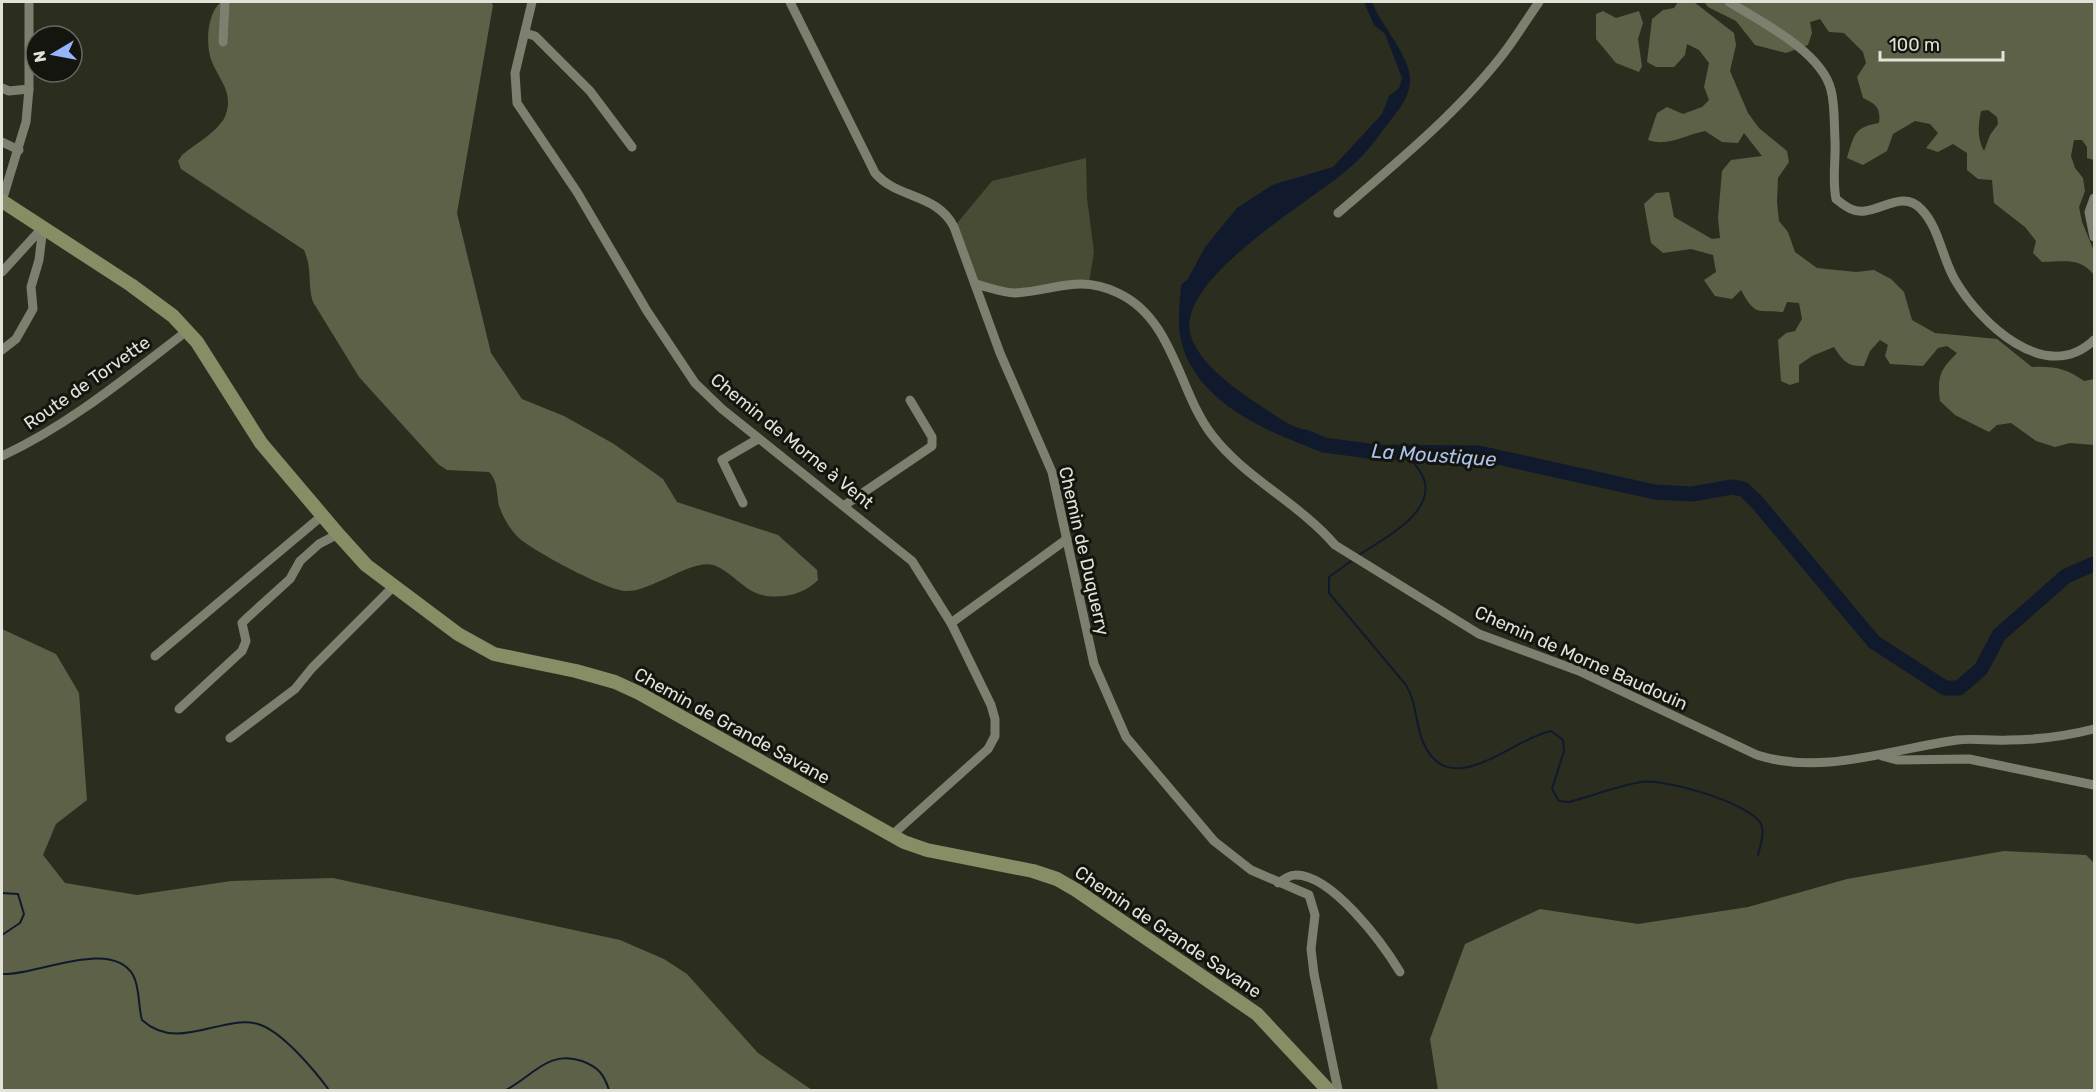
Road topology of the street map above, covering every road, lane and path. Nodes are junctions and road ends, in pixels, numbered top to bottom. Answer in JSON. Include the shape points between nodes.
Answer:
{"nodes":[{"id":1,"x":29,"y":2,"type":"edge"},
{"id":2,"x":225,"y":2,"type":"edge"},
{"id":3,"x":532,"y":2,"type":"edge"},
{"id":4,"x":790,"y":2,"type":"edge"},
{"id":5,"x":1539,"y":2,"type":"edge"},
{"id":6,"x":1729,"y":2,"type":"edge"},
{"id":7,"x":525,"y":33,"type":"junction"},
{"id":8,"x":223,"y":42,"type":"dead end"},
{"id":9,"x":2,"y":88,"type":"edge"},
{"id":10,"x":29,"y":89,"type":"junction"},
{"id":11,"x":2,"y":142,"type":"edge"},
{"id":12,"x":632,"y":147,"type":"dead end"},
{"id":13,"x":19,"y":150,"type":"junction"},
{"id":14,"x":2094,"y":198,"type":"edge"},
{"id":15,"x":2,"y":201,"type":"edge"},
{"id":16,"x":1338,"y":213,"type":"dead end"},
{"id":17,"x":43,"y":227,"type":"junction"},
{"id":18,"x":2094,"y":237,"type":"edge"},
{"id":19,"x":2,"y":272,"type":"edge"},
{"id":20,"x":975,"y":284,"type":"junction"},
{"id":21,"x":187,"y":331,"type":"junction"},
{"id":22,"x":2094,"y":340,"type":"edge"},
{"id":23,"x":2,"y":350,"type":"edge"},
{"id":24,"x":910,"y":400,"type":"dead end"},
{"id":25,"x":758,"y":439,"type":"junction"},
{"id":26,"x":2,"y":456,"type":"edge"},
{"id":27,"x":743,"y":503,"type":"dead end"},
{"id":28,"x":845,"y":504,"type":"junction"},
{"id":29,"x":323,"y":515,"type":"junction"},
{"id":30,"x":338,"y":534,"type":"junction"},
{"id":31,"x":1067,"y":539,"type":"junction"},
{"id":32,"x":394,"y":586,"type":"junction"},
{"id":33,"x":951,"y":623,"type":"junction"},
{"id":34,"x":155,"y":656,"type":"dead end"},
{"id":35,"x":179,"y":709,"type":"dead end"},
{"id":36,"x":2094,"y":729,"type":"edge"},
{"id":37,"x":230,"y":738,"type":"dead end"},
{"id":38,"x":1880,"y":755,"type":"junction"},
{"id":39,"x":2094,"y":785,"type":"edge"},
{"id":40,"x":891,"y":836,"type":"junction"},
{"id":41,"x":1278,"y":883,"type":"junction"},
{"id":42,"x":1400,"y":972,"type":"dead end"},
{"id":43,"x":1328,"y":1090,"type":"edge"},
{"id":44,"x":1338,"y":1090,"type":"edge"}],
"edges":[{"from":1,"to":10,"type":"street"},
{"from":2,"to":8,"type":"street"},
{"from":3,"to":7,"type":"street","name":"Chemin de Morne à Vent"},
{"from":4,"to":20,"type":"street","name":"Chemin de Duquerry","via":[[875,173],[889,186],[930,201],[950,218]]},
{"from":5,"to":16,"type":"street","via":[[1500,58],[1468,94],[1395,165]]},
{"from":6,"to":22,"type":"street","via":[[1805,52],[1822,69],[1831,89],[1836,200],[1865,212],[1887,203],[1908,201],[1921,209],[1954,279],[1973,304],[2006,336],[2034,353],[2068,355]]},
{"from":7,"to":12,"type":"street","via":[[535,36],[590,91]]},
{"from":7,"to":25,"type":"street","name":"Chemin de Morne à Vent","via":[[515,73],[517,103],[695,383]]},
{"from":9,"to":10,"type":"street"},
{"from":10,"to":13,"type":"street"},
{"from":11,"to":13,"type":"street"},
{"from":13,"to":15,"type":"street"},
{"from":14,"to":18,"type":"street","via":[[2089,212]]},
{"from":15,"to":17,"type":"street","name":"Chemin de Grande Savane"},
{"from":17,"to":19,"type":"street"},
{"from":17,"to":21,"type":"street","name":"Chemin de Grande Savane","via":[[140,291]]},
{"from":17,"to":23,"type":"street","via":[[31,287],[33,309],[16,339]]},
{"from":20,"to":31,"type":"street","name":"Chemin de Duquerry","via":[[1000,353],[1052,472]]},
{"from":20,"to":38,"type":"street","name":"Chemin de Morne Baudouin","via":[[1012,293],[1089,283],[1119,293],[1136,304],[1160,333],[1211,434],[1228,454],[1318,525],[1335,545],[1479,634],[1579,671],[1757,755],[1809,763]]},
{"from":21,"to":26,"type":"street","name":"Route de Torvette","via":[[75,413]]},
{"from":21,"to":29,"type":"street","name":"Chemin de Grande Savane","via":[[261,442]]},
{"from":24,"to":28,"type":"street","via":[[932,437],[932,446]]},
{"from":25,"to":27,"type":"street","via":[[722,460]]},
{"from":25,"to":28,"type":"street","name":"Chemin de Morne à Vent"},
{"from":28,"to":33,"type":"street","name":"Chemin de Morne à Vent","via":[[912,561]]},
{"from":29,"to":30,"type":"street","name":"Chemin de Grande Savane"},
{"from":29,"to":34,"type":"street"},
{"from":30,"to":32,"type":"street","name":"Chemin de Grande Savane","via":[[366,565]]},
{"from":30,"to":35,"type":"street","via":[[300,561],[290,579],[242,623],[246,641],[242,651]]},
{"from":31,"to":33,"type":"street"},
{"from":31,"to":41,"type":"street","name":"Chemin de Duquerry","via":[[1094,664],[1126,737],[1214,841],[1251,870]]},
{"from":32,"to":37,"type":"street","via":[[295,689]]},
{"from":32,"to":40,"type":"street","name":"Chemin de Grande Savane","via":[[479,647],[631,689]]},
{"from":33,"to":40,"type":"street","name":"Chemin de Morne à Vent","via":[[990,705],[995,736],[988,750],[970,768]]},
{"from":36,"to":38,"type":"street","name":"Chemin de Morne Baudouin","via":[[2064,736],[1959,740]]},
{"from":38,"to":39,"type":"street","via":[[1897,760],[1969,759]]},
{"from":40,"to":43,"type":"street","name":"Chemin de Grande Savane","via":[[927,850],[1033,871],[1076,890],[1257,1014]]},
{"from":41,"to":42,"type":"street","via":[[1295,875],[1334,892],[1389,953]]},
{"from":41,"to":44,"type":"street","name":"Chemin de Duquerry","via":[[1303,890],[1312,904],[1314,974]]}]}
